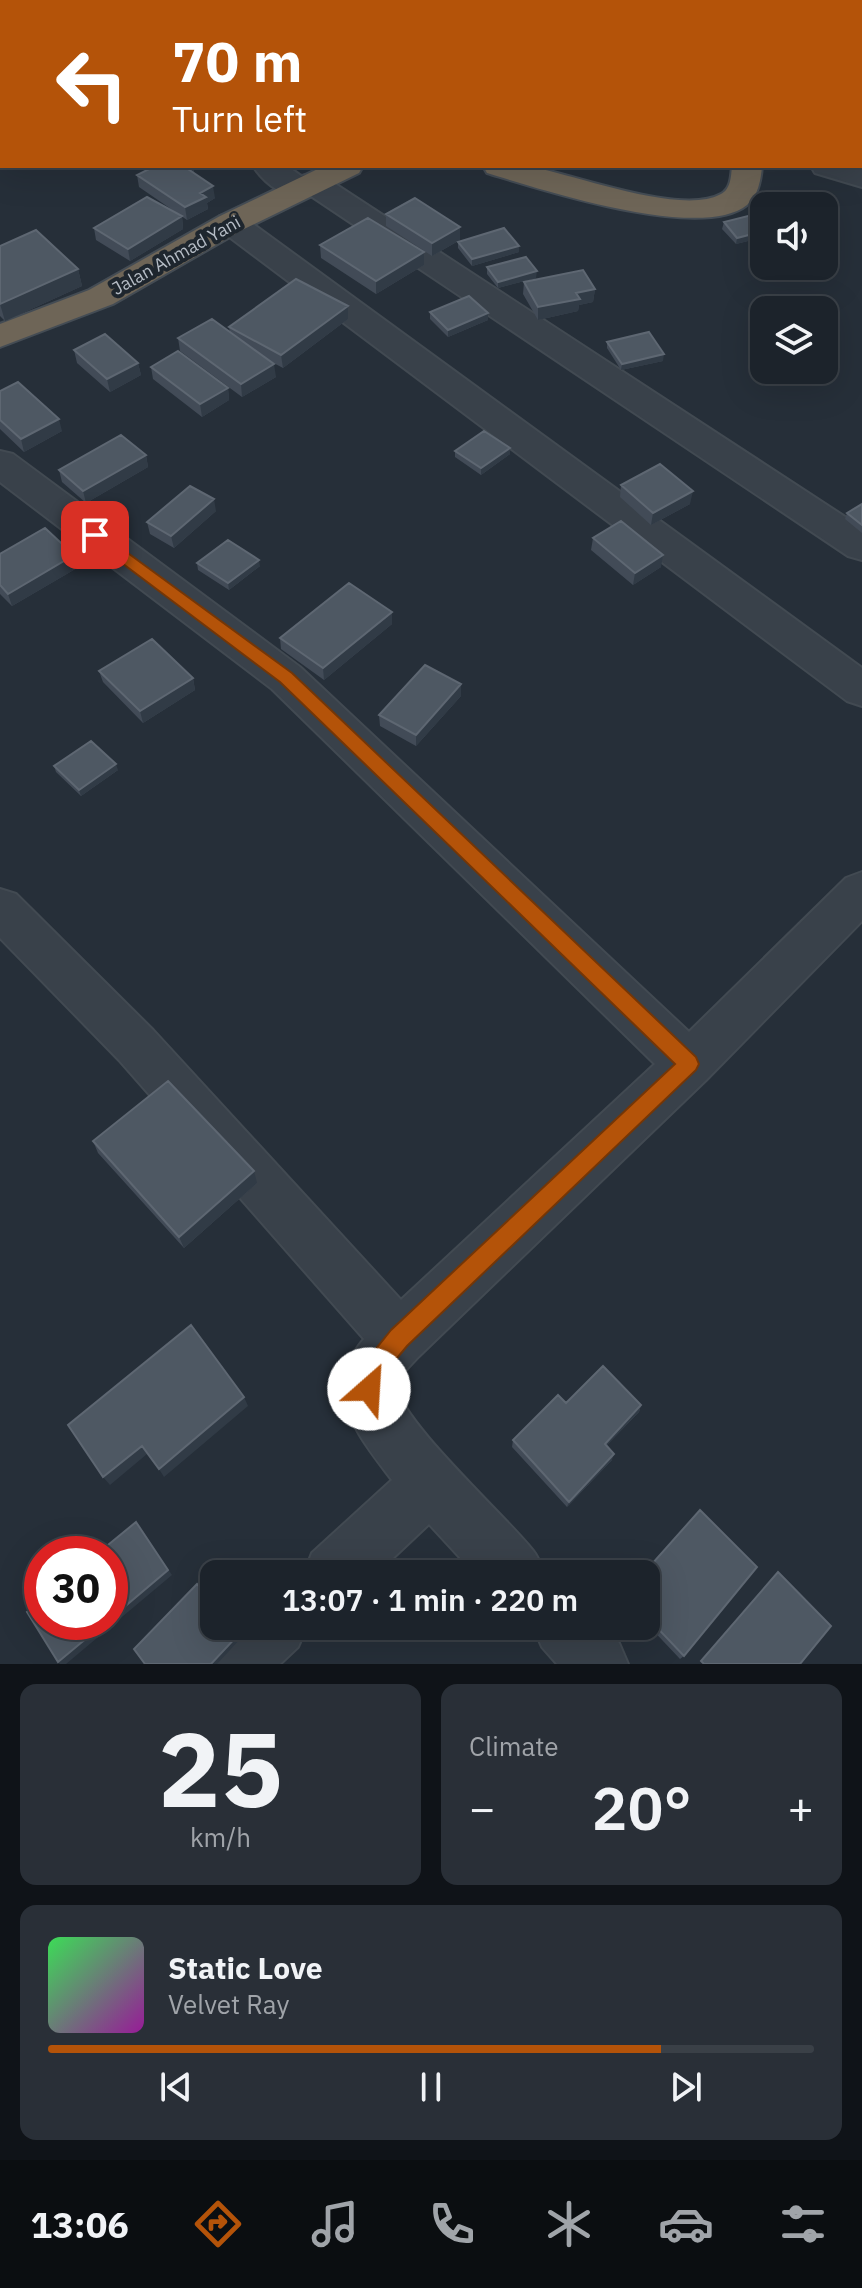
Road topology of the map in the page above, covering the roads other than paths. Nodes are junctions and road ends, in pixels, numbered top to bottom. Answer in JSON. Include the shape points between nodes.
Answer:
{"nodes":[{"id":1,"x":272,"y":168,"type":"edge"},
{"id":2,"x":344,"y":168,"type":"edge"},
{"id":3,"x":505,"y":168,"type":"edge"},
{"id":4,"x":747,"y":168,"type":"edge"},
{"id":5,"x":832,"y":168,"type":"edge"},
{"id":6,"x":862,"y":178,"type":"edge"},
{"id":7,"x":306,"y":186,"type":"junction"},
{"id":8,"x":231,"y":223,"type":"junction"},
{"id":9,"x":0,"y":336,"type":"edge"},
{"id":10,"x":0,"y":463,"type":"edge"},
{"id":11,"x":862,"y":546,"type":"edge"},
{"id":12,"x":862,"y":690,"type":"edge"},
{"id":13,"x":862,"y":891,"type":"edge"},
{"id":14,"x":0,"y":908,"type":"edge"},
{"id":15,"x":689,"y":1064,"type":"junction"},
{"id":16,"x":399,"y":1338,"type":"junction"},
{"id":17,"x":431,"y":1483,"type":"junction"},
{"id":18,"x":348,"y":1560,"type":"edge"},
{"id":19,"x":502,"y":1560,"type":"edge"},
{"id":20,"x":262,"y":1640,"type":"edge"},
{"id":21,"x":576,"y":1640,"type":"edge"},
{"id":22,"x":236,"y":1664,"type":"edge"},
{"id":23,"x":598,"y":1664,"type":"edge"}],
"edges":[{"from":1,"to":7,"type":"street"},
{"from":2,"to":7,"type":"highway","name":"Jalan Ahmad Yani"},
{"from":3,"to":4,"type":"highway","via":[[608,198],[695,207],[736,199],[746,183]]},
{"from":5,"to":6,"type":"street"},
{"from":7,"to":8,"type":"highway","name":"Jalan Ahmad Yani"},
{"from":7,"to":11,"type":"street"},
{"from":8,"to":9,"type":"highway","name":"Jalan Ahmad Yani","via":[[101,297]]},
{"from":8,"to":12,"type":"street"},
{"from":10,"to":15,"type":"street","via":[[286,678]]},
{"from":13,"to":15,"type":"street"},
{"from":14,"to":16,"type":"street","via":[[136,1045]]},
{"from":15,"to":16,"type":"street"},
{"from":16,"to":17,"type":"street","via":[[372,1376],[372,1406]]},
{"from":17,"to":18,"type":"street"},
{"from":17,"to":19,"type":"street"},
{"from":20,"to":22,"type":"street"},
{"from":21,"to":23,"type":"street"}]}
